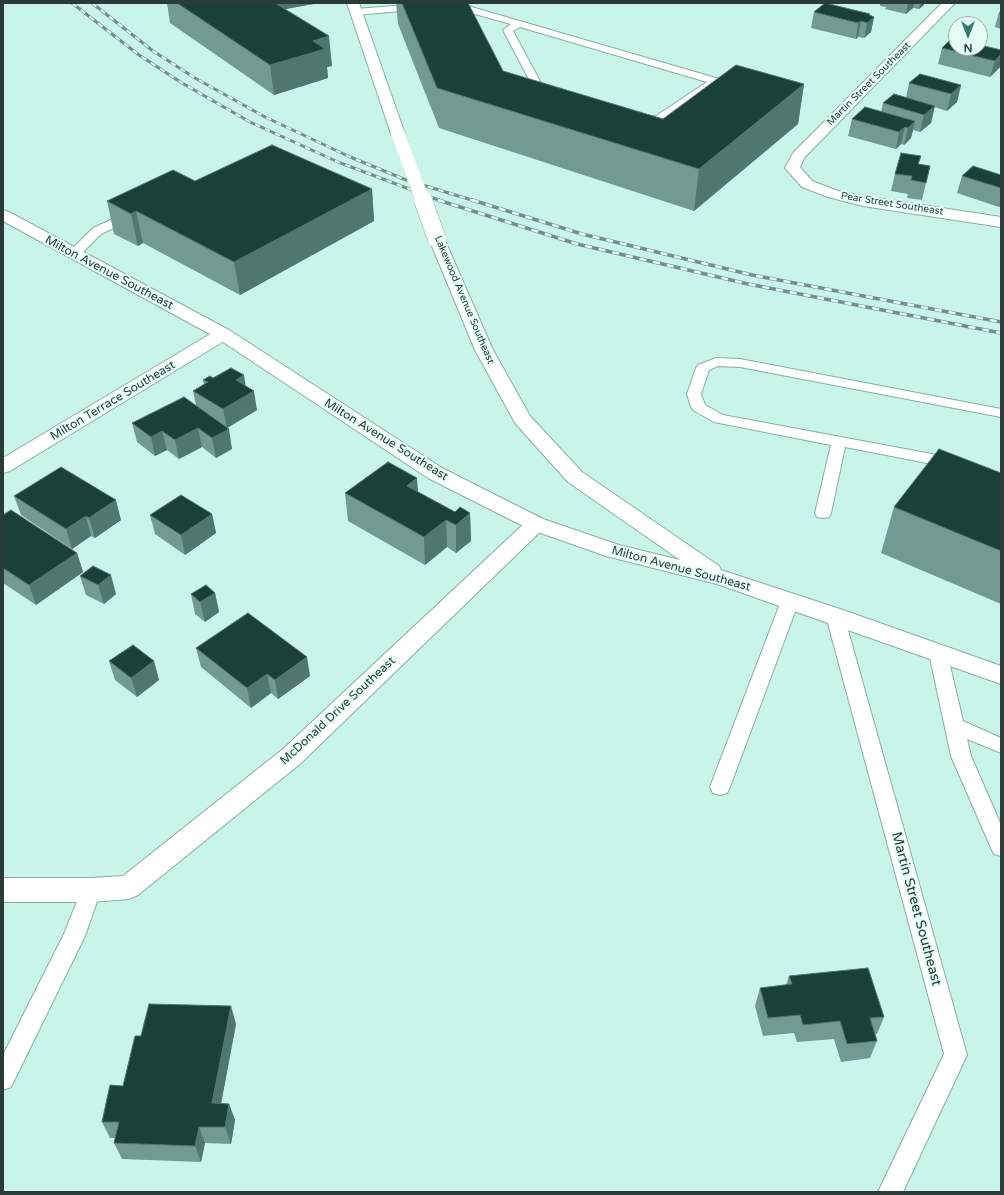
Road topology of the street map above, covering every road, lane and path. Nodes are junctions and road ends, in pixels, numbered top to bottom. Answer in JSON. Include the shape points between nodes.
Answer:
{"nodes":[{"id":1,"x":949,"y":3,"type":"edge"},
{"id":2,"x":355,"y":8,"type":"edge"},
{"id":3,"x":518,"y":24,"type":"junction"},
{"id":4,"x":715,"y":81,"type":"junction"},
{"id":5,"x":748,"y":91,"type":"edge"},
{"id":6,"x":560,"y":97,"type":"edge"},
{"id":7,"x":628,"y":118,"type":"edge"},
{"id":8,"x":792,"y":168,"type":"joint"},
{"id":9,"x":144,"y":208,"type":"edge"},
{"id":10,"x":3,"y":215,"type":"edge"},
{"id":11,"x":1001,"y":222,"type":"edge"},
{"id":12,"x":74,"y":254,"type":"junction"},
{"id":13,"x":223,"y":334,"type":"junction"},
{"id":14,"x":1001,"y":413,"type":"edge"},
{"id":15,"x":839,"y":442,"type":"junction"},
{"id":16,"x":3,"y":467,"type":"edge"},
{"id":17,"x":970,"y":467,"type":"edge"},
{"id":18,"x":823,"y":513,"type":"dead end"},
{"id":19,"x":536,"y":524,"type":"junction"},
{"id":20,"x":722,"y":578,"type":"junction"},
{"id":21,"x":790,"y":601,"type":"junction"},
{"id":22,"x":836,"y":616,"type":"junction"},
{"id":23,"x":938,"y":653,"type":"junction"},
{"id":24,"x":1001,"y":675,"type":"edge"},
{"id":25,"x":955,"y":726,"type":"junction"},
{"id":26,"x":1001,"y":746,"type":"edge"},
{"id":27,"x":720,"y":787,"type":"dead end"},
{"id":28,"x":1001,"y":848,"type":"edge"},
{"id":29,"x":3,"y":890,"type":"edge"},
{"id":30,"x":91,"y":890,"type":"junction"},
{"id":31,"x":3,"y":1079,"type":"edge"},
{"id":32,"x":890,"y":1192,"type":"edge"}],
"edges":[{"from":1,"to":8,"type":"street","name":"Martin Street Southeast","via":[[798,156]]},
{"from":2,"to":3,"type":"lane","via":[[465,8]]},
{"from":2,"to":20,"type":"street","name":"Lakewood Avenue Southeast","bridge":true,"via":[[398,134],[438,239],[484,350],[522,420],[575,477]]},
{"from":3,"to":4,"type":"lane"},
{"from":3,"to":6,"type":"lane","via":[[508,30],[538,87]]},
{"from":4,"to":5,"type":"lane"},
{"from":4,"to":7,"type":"lane","via":[[659,119],[636,121]]},
{"from":8,"to":11,"type":"street","name":"Pear Street Southeast","via":[[807,184],[833,194]]},
{"from":9,"to":12,"type":"lane","via":[[97,231]]},
{"from":10,"to":12,"type":"street","name":"Milton Avenue Southeast"},
{"from":12,"to":13,"type":"street","name":"Milton Avenue Southeast"},
{"from":13,"to":16,"type":"street","name":"Milton Terrace Southeast"},
{"from":13,"to":19,"type":"street","name":"Milton Avenue Southeast","via":[[435,473]]},
{"from":14,"to":15,"type":"lane","via":[[740,363],[716,362],[703,368],[694,394],[698,407],[719,419]]},
{"from":15,"to":17,"type":"lane"},
{"from":15,"to":18,"type":"lane"},
{"from":19,"to":20,"type":"street","name":"Milton Avenue Southeast","via":[[614,551]]},
{"from":19,"to":30,"type":"street","name":"McDonald Drive Southeast","via":[[292,756],[129,887]]},
{"from":20,"to":21,"type":"street","name":"Milton Avenue Southeast"},
{"from":21,"to":22,"type":"street","name":"Milton Avenue Southeast"},
{"from":21,"to":27,"type":"lane"},
{"from":22,"to":23,"type":"street","name":"Milton Avenue Southeast"},
{"from":22,"to":32,"type":"lane","name":"Martin Street Southeast","via":[[956,1055]]},
{"from":23,"to":24,"type":"street","name":"Milton Avenue Southeast"},
{"from":23,"to":25,"type":"lane"},
{"from":25,"to":26,"type":"lane"},
{"from":25,"to":28,"type":"lane","via":[[961,756]]},
{"from":29,"to":30,"type":"street"},
{"from":30,"to":31,"type":"lane","via":[[74,936]]}]}
